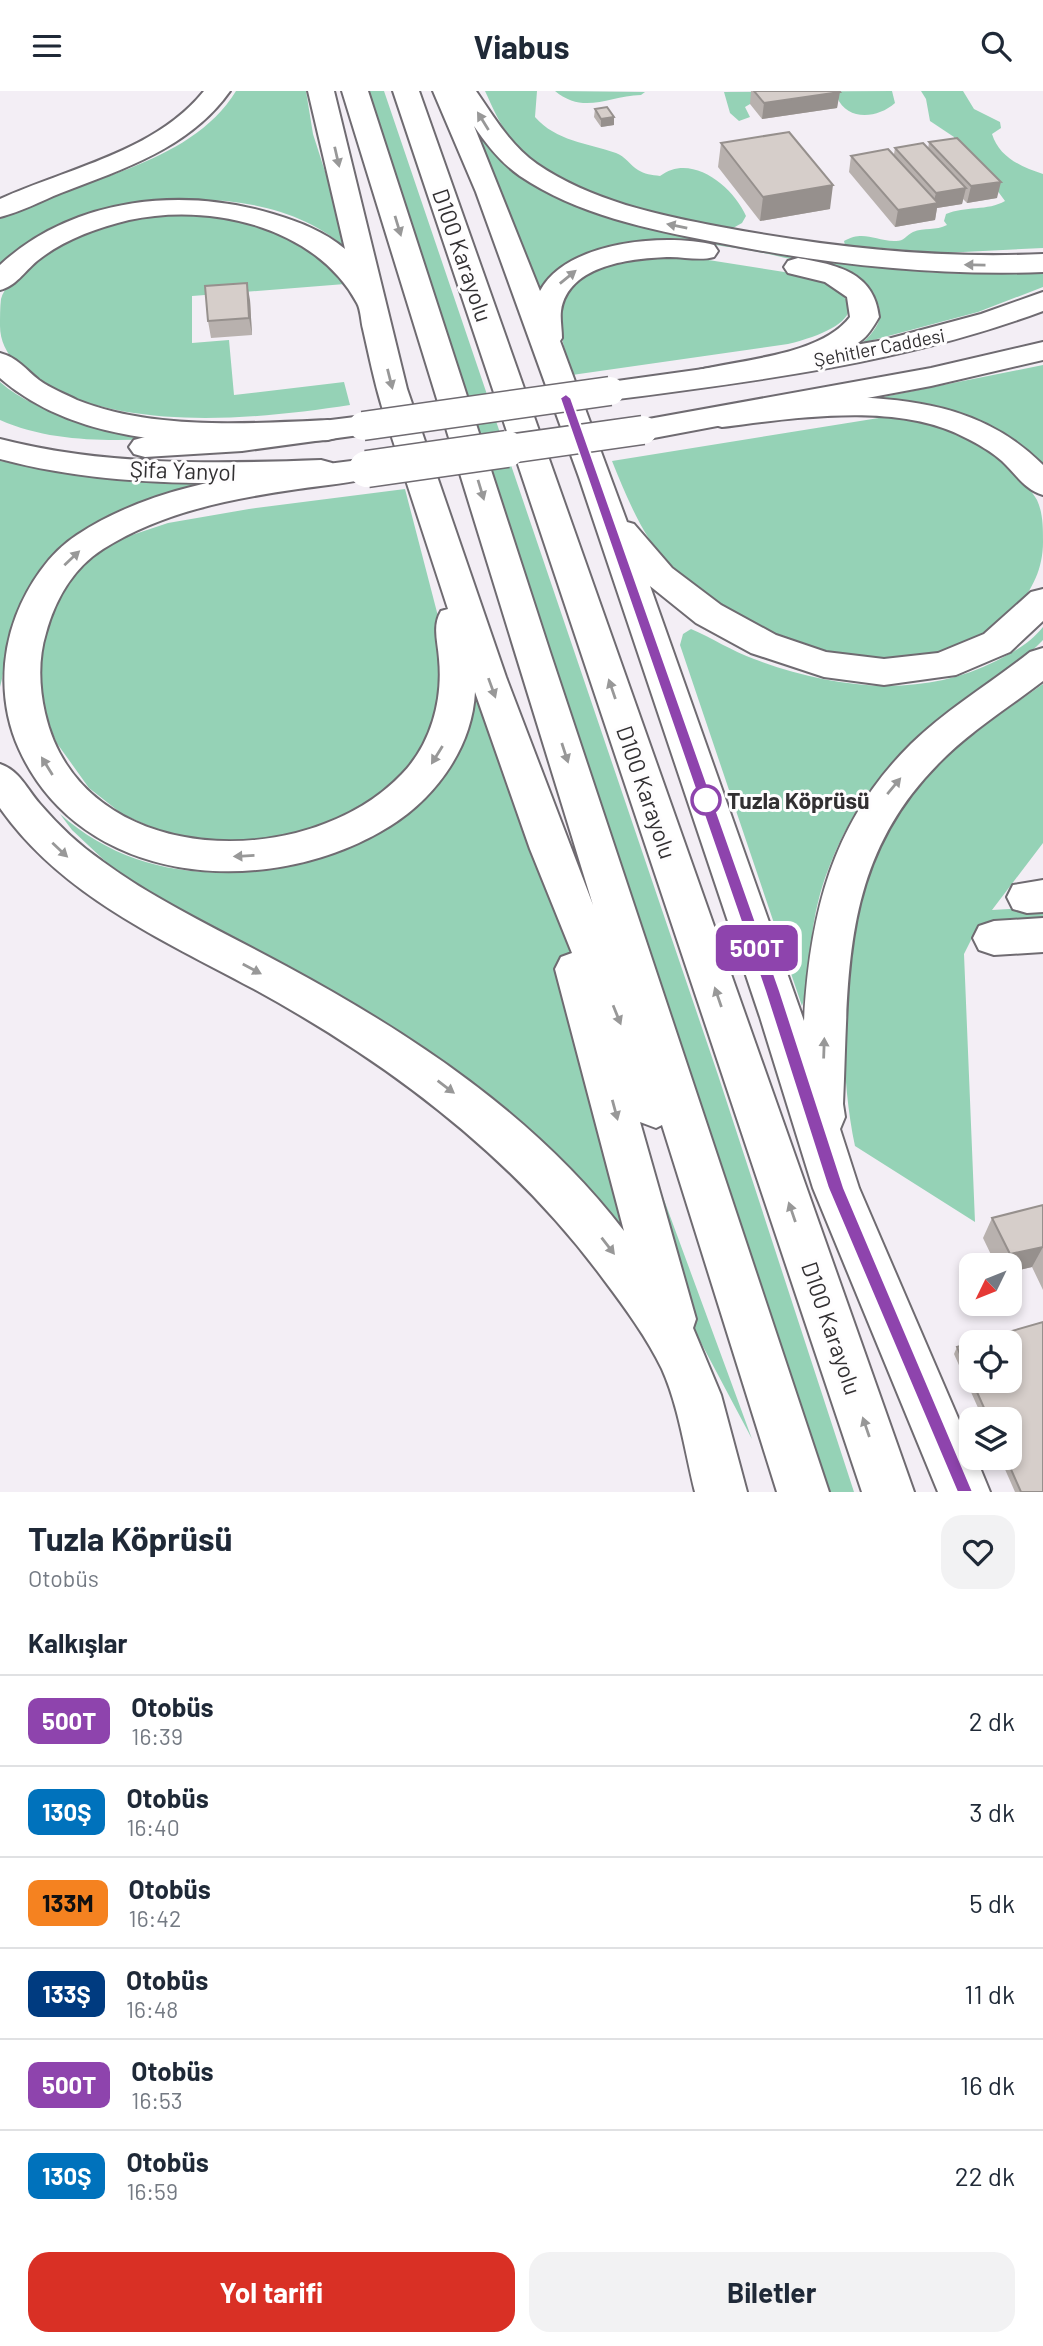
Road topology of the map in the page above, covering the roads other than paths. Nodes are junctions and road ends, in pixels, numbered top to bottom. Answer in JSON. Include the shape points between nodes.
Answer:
{"nodes":[{"id":1,"x":217,"y":91,"type":"edge"},
{"id":2,"x":321,"y":91,"type":"edge"},
{"id":3,"x":355,"y":91,"type":"edge"},
{"id":4,"x":406,"y":91,"type":"edge"},
{"id":5,"x":446,"y":91,"type":"edge"},
{"id":6,"x":463,"y":91,"type":"edge"},
{"id":7,"x":0,"y":209,"type":"edge"},
{"id":8,"x":1043,"y":263,"type":"edge"},
{"id":9,"x":0,"y":281,"type":"edge"},
{"id":10,"x":1043,"y":301,"type":"edge"},
{"id":11,"x":378,"y":330,"type":"junction"},
{"id":12,"x":1043,"y":351,"type":"edge"},
{"id":13,"x":552,"y":361,"type":"junction"},
{"id":14,"x":0,"y":362,"type":"edge"},
{"id":15,"x":710,"y":377,"type":"junction"},
{"id":16,"x":722,"y":417,"type":"junction"},
{"id":17,"x":0,"y":428,"type":"edge"},
{"id":18,"x":328,"y":430,"type":"junction"},
{"id":19,"x":0,"y":449,"type":"edge"},
{"id":20,"x":367,"y":469,"type":"junction"},
{"id":21,"x":595,"y":477,"type":"junction"},
{"id":22,"x":1043,"y":484,"type":"edge"},
{"id":23,"x":436,"y":521,"type":"junction"},
{"id":24,"x":1043,"y":601,"type":"edge"},
{"id":25,"x":1043,"y":661,"type":"edge"},
{"id":26,"x":518,"y":761,"type":"junction"},
{"id":27,"x":0,"y":779,"type":"edge"},
{"id":28,"x":1043,"y":935,"type":"edge"},
{"id":29,"x":994,"y":938,"type":"dead end"},
{"id":30,"x":836,"y":1188,"type":"junction"},
{"id":31,"x":754,"y":1340,"type":"junction"},
{"id":32,"x":685,"y":1365,"type":"junction"},
{"id":33,"x":721,"y":1492,"type":"edge"},
{"id":34,"x":803,"y":1492,"type":"edge"},
{"id":35,"x":888,"y":1492,"type":"edge"},
{"id":36,"x":964,"y":1492,"type":"edge"}],
"edges":[{"from":1,"to":7,"type":"main road","via":[[195,118],[155,143]]},
{"from":2,"to":11,"type":"main road","one_way":true},
{"from":3,"to":31,"type":"main road","one_way":true},
{"from":35,"to":4,"type":"main road","name":"D100 Karayolu","one_way":true},
{"from":5,"to":13,"type":"main road"},
{"from":8,"to":6,"type":"main road","one_way":true,"via":[[966,265],[867,258],[739,239],[623,213],[586,201],[528,170],[492,135]]},
{"from":9,"to":11,"type":"main road","via":[[44,244],[104,218],[177,207],[225,210],[298,231],[334,253],[362,289]]},
{"from":10,"to":15,"type":"main road","name":"Şehitler Caddesi","via":[[910,344]]},
{"from":11,"to":23,"type":"main road","one_way":true,"via":[[392,389]]},
{"from":12,"to":16,"type":"main road","name":"Şehitler Caddesi"},
{"from":13,"to":15,"type":"main road","one_way":true,"via":[[545,313],[555,289],[583,267],[626,251],[684,249],[807,268],[845,281],[863,299],[864,321],[839,342],[800,357]]},
{"from":13,"to":21,"type":"main road"},
{"from":14,"to":18,"type":"main road","via":[[20,382],[56,402],[130,423],[222,433]]},
{"from":15,"to":18,"type":"main road","bridge":true},
{"from":16,"to":20,"type":"main road","bridge":true},
{"from":16,"to":22,"type":"main road","via":[[864,405],[924,411],[997,442]]},
{"from":17,"to":18,"type":"main road","via":[[44,441],[136,448]]},
{"from":19,"to":20,"type":"main road","name":"Şifa Yanyol","via":[[50,461],[118,468],[233,472]]},
{"from":23,"to":20,"type":"main road","one_way":true,"via":[[458,668],[455,713],[442,749],[415,787],[377,816],[332,838],[247,857],[194,856],[169,850],[142,842],[94,817],[47,767],[31,733],[22,692],[25,638],[57,573],[97,538],[152,512],[237,490]]},
{"from":21,"to":24,"type":"main road","via":[[610,513],[657,574],[702,610],[754,641],[813,662],[843,669],[903,671],[959,661],[1005,637]]},
{"from":21,"to":30,"type":"main road"},
{"from":23,"to":26,"type":"main road","one_way":true},
{"from":30,"to":25,"type":"main road","one_way":true,"via":[[821,1104],[827,973],[849,865],[872,815],[905,774],[951,731]]},
{"from":26,"to":31,"type":"main road","one_way":true,"via":[[606,990]]},
{"from":26,"to":32,"type":"main road","one_way":true},
{"from":27,"to":32,"type":"main road","one_way":true,"via":[[52,843],[111,892],[351,1024],[420,1067],[489,1121],[547,1175],[601,1237],[646,1299]]},
{"from":28,"to":29,"type":"main road"},
{"from":30,"to":36,"type":"main road"},
{"from":31,"to":34,"type":"main road"},
{"from":32,"to":33,"type":"main road"}]}
